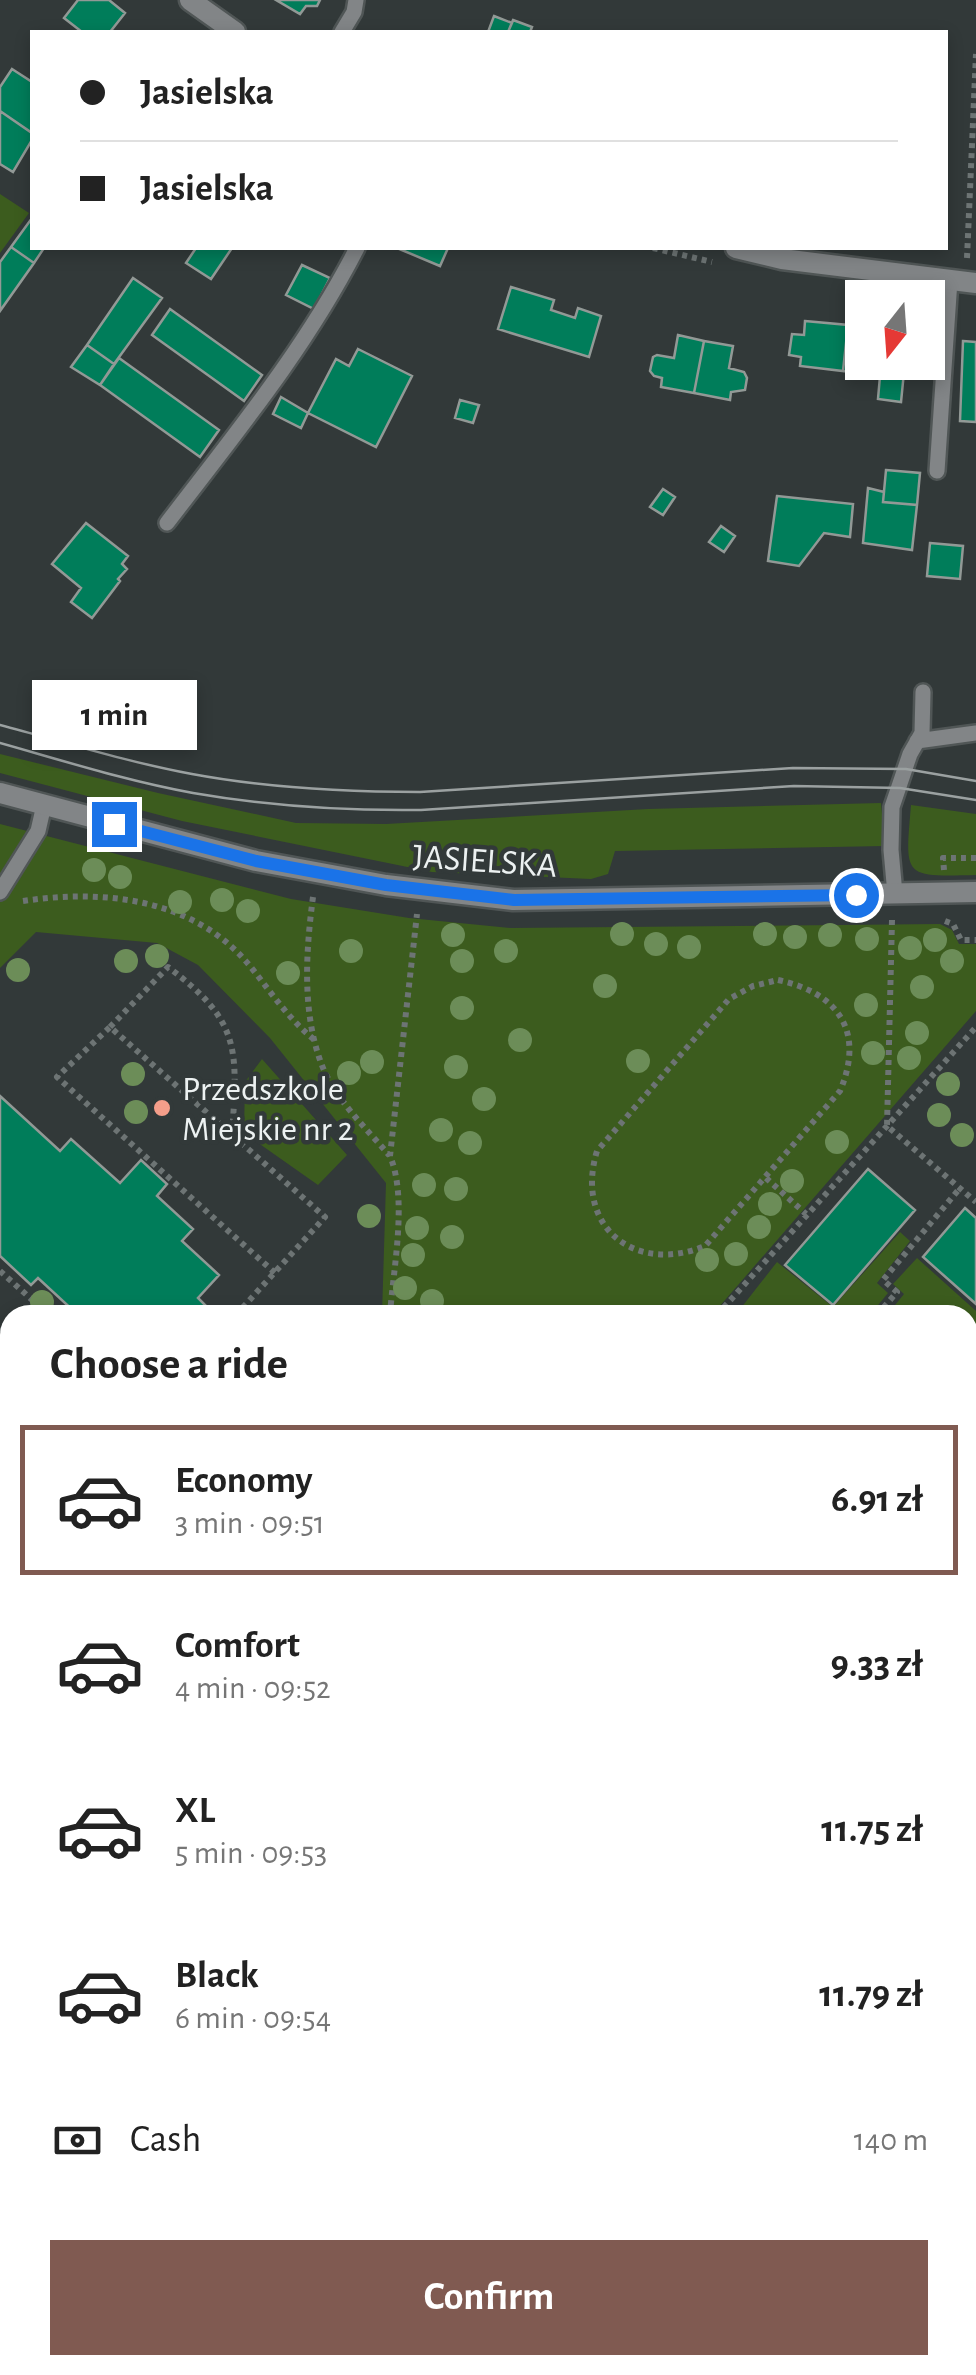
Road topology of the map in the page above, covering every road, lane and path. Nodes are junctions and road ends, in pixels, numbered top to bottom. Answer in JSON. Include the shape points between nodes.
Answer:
{"nodes":[{"id":1,"x":190,"y":0,"type":"edge"},
{"id":2,"x":356,"y":0,"type":"edge"},
{"id":3,"x":232,"y":30,"type":"edge"},
{"id":4,"x":343,"y":30,"type":"edge"},
{"id":5,"x":976,"y":54,"type":"edge"},
{"id":6,"x":356,"y":250,"type":"edge"},
{"id":7,"x":745,"y":250,"type":"edge"},
{"id":8,"x":971,"y":273,"type":"edge"},
{"id":9,"x":950,"y":280,"type":"junction"},
{"id":10,"x":937,"y":471,"type":"dead end"},
{"id":11,"x":167,"y":523,"type":"dead end"},
{"id":12,"x":923,"y":692,"type":"dead end"},
{"id":13,"x":976,"y":734,"type":"edge"},
{"id":14,"x":918,"y":741,"type":"junction"},
{"id":15,"x":0,"y":794,"type":"edge"},
{"id":16,"x":44,"y":805,"type":"junction"},
{"id":17,"x":976,"y":892,"type":"edge"},
{"id":18,"x":894,"y":894,"type":"junction"},
{"id":19,"x":313,"y":897,"type":"dead end"},
{"id":20,"x":5,"y":898,"type":"edge"},
{"id":21,"x":416,"y":914,"type":"dead end"},
{"id":22,"x":892,"y":916,"type":"dead end"},
{"id":23,"x":110,"y":1027,"type":"junction"},
{"id":24,"x":976,"y":1027,"type":"edge"},
{"id":25,"x":316,"y":1041,"type":"junction"},
{"id":26,"x":886,"y":1126,"type":"junction"},
{"id":27,"x":232,"y":1135,"type":"junction"},
{"id":28,"x":390,"y":1156,"type":"junction"},
{"id":29,"x":766,"y":1178,"type":"junction"},
{"id":30,"x":960,"y":1188,"type":"junction"},
{"id":31,"x":976,"y":1202,"type":"edge"},
{"id":32,"x":807,"y":1214,"type":"junction"},
{"id":33,"x":0,"y":1270,"type":"edge"},
{"id":34,"x":274,"y":1273,"type":"junction"},
{"id":35,"x":38,"y":1305,"type":"edge"},
{"id":36,"x":245,"y":1305,"type":"edge"},
{"id":37,"x":391,"y":1305,"type":"edge"},
{"id":38,"x":725,"y":1305,"type":"edge"},
{"id":39,"x":886,"y":1305,"type":"edge"}],
"edges":[{"from":1,"to":3,"type":"street"},
{"from":2,"to":4,"type":"lane"},
{"from":5,"to":8,"type":"path"},
{"from":6,"to":11,"type":"lane","via":[[272,387]]},
{"from":7,"to":9,"type":"street"},
{"from":8,"to":9,"type":"street"},
{"from":9,"to":10,"type":"lane"},
{"from":12,"to":14,"type":"lane"},
{"from":13,"to":14,"type":"lane"},
{"from":14,"to":18,"type":"lane","via":[[892,807]]},
{"from":15,"to":16,"type":"street","name":"JASIELSKA"},
{"from":16,"to":18,"type":"street","name":"JASIELSKA","via":[[256,861],[514,900]]},
{"from":16,"to":20,"type":"lane"},
{"from":17,"to":18,"type":"street","name":"JASIELSKA"},
{"from":19,"to":25,"type":"path","via":[[307,941]]},
{"from":20,"to":25,"type":"path","via":[[121,898],[182,913],[249,964]]},
{"from":21,"to":28,"type":"path"},
{"from":22,"to":26,"type":"path"},
{"from":23,"to":27,"type":"path"},
{"from":23,"to":27,"type":"path","via":[[168,967],[204,994],[228,1028],[236,1077]]},
{"from":23,"to":34,"type":"path","via":[[57,1077]]},
{"from":24,"to":26,"type":"path"},
{"from":25,"to":28,"type":"path","via":[[320,1063],[347,1106]]},
{"from":26,"to":30,"type":"path"},
{"from":26,"to":32,"type":"path"},
{"from":27,"to":34,"type":"path","via":[[325,1217]]},
{"from":28,"to":37,"type":"path","via":[[398,1204]]},
{"from":29,"to":29,"type":"path","via":[[705,1246],[666,1256],[618,1241],[600,1220],[590,1173],[597,1151],[730,999],[778,980],[824,996],[842,1018],[850,1066],[840,1091]]},
{"from":29,"to":32,"type":"path"},
{"from":30,"to":31,"type":"path"},
{"from":30,"to":39,"type":"path","via":[[883,1280],[897,1292]]},
{"from":32,"to":38,"type":"path"},
{"from":33,"to":35,"type":"path"},
{"from":34,"to":36,"type":"path"}]}
